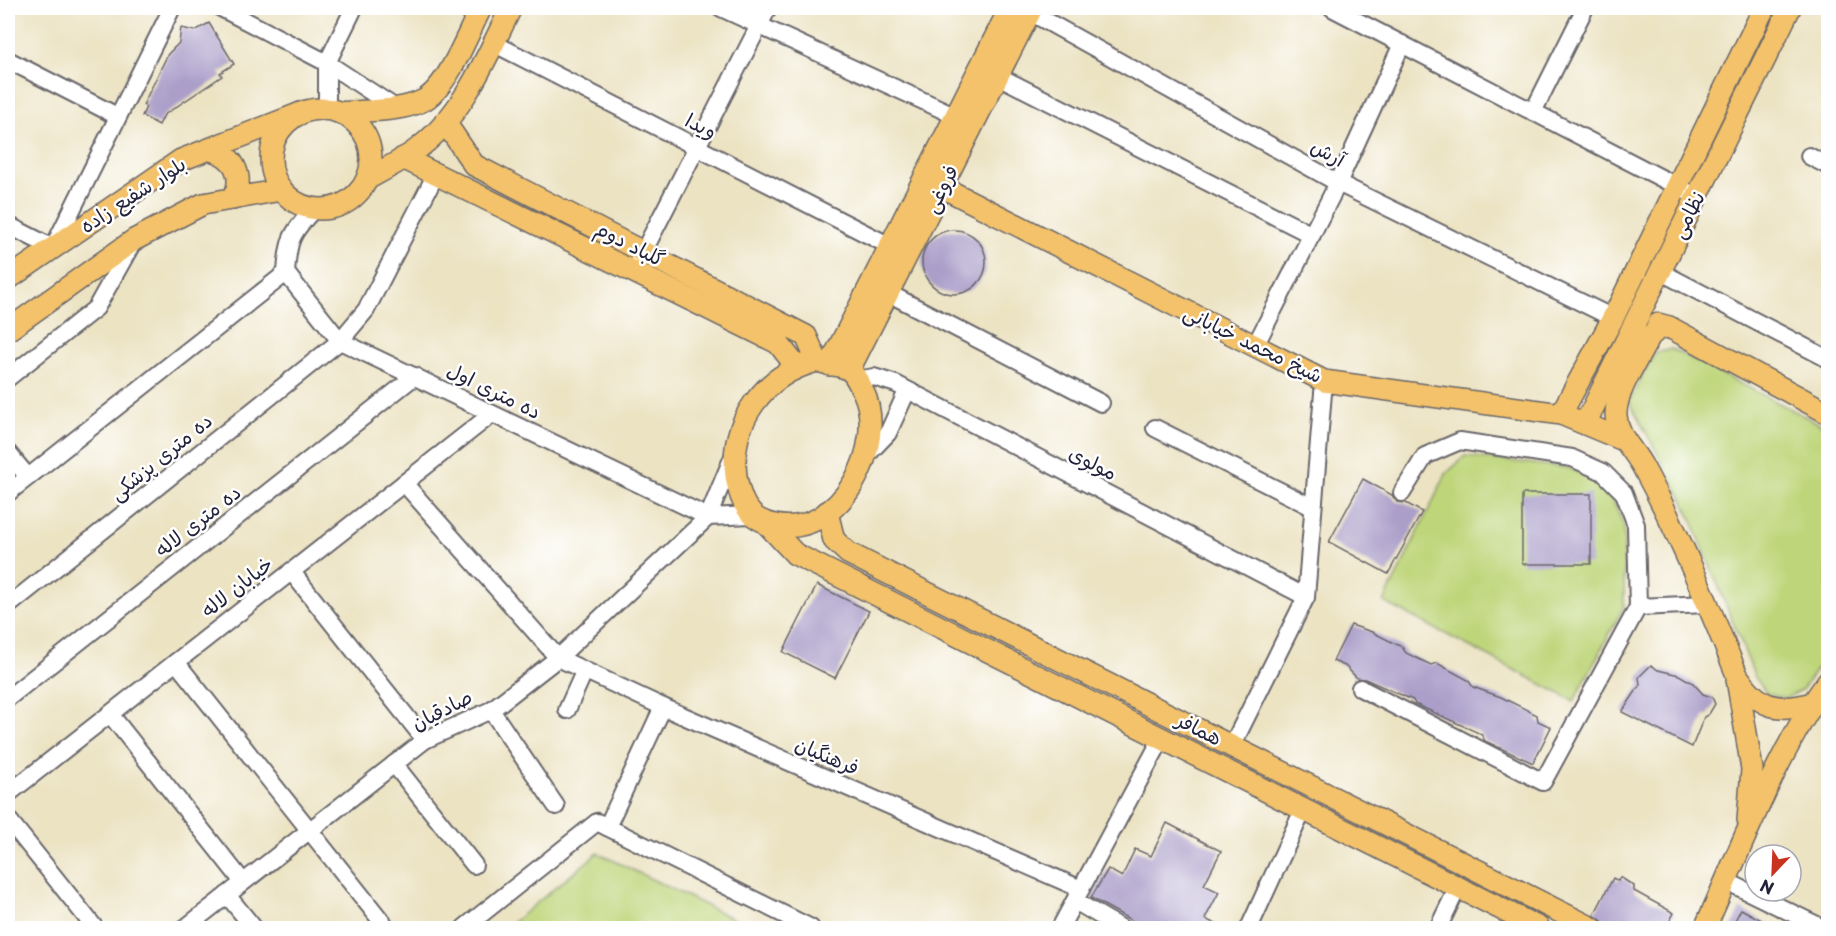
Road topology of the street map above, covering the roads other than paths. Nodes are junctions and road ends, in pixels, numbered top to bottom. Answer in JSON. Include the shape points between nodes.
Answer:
{"nodes":[{"id":1,"x":172,"y":8,"type":"edge"},
{"id":2,"x":221,"y":8,"type":"edge"},
{"id":3,"x":354,"y":8,"type":"edge"},
{"id":4,"x":481,"y":8,"type":"edge"},
{"id":5,"x":511,"y":8,"type":"edge"},
{"id":6,"x":721,"y":8,"type":"edge"},
{"id":7,"x":768,"y":8,"type":"edge"},
{"id":8,"x":1332,"y":8,"type":"edge"},
{"id":9,"x":1585,"y":8,"type":"edge"},
{"id":10,"x":1764,"y":8,"type":"edge"},
{"id":11,"x":1790,"y":8,"type":"edge"},
{"id":12,"x":1024,"y":9,"type":"edge"},
{"id":13,"x":759,"y":26,"type":"junction"},
{"id":14,"x":493,"y":44,"type":"junction"},
{"id":15,"x":1402,"y":44,"type":"junction"},
{"id":16,"x":8,"y":60,"type":"edge"},
{"id":17,"x":327,"y":63,"type":"junction"},
{"id":18,"x":998,"y":76,"type":"junction"},
{"id":19,"x":394,"y":107,"type":"junction"},
{"id":20,"x":333,"y":111,"type":"junction"},
{"id":21,"x":1533,"y":112,"type":"junction"},
{"id":22,"x":301,"y":113,"type":"junction"},
{"id":23,"x":117,"y":116,"type":"junction"},
{"id":24,"x":956,"y":116,"type":"junction"},
{"id":25,"x":445,"y":122,"type":"junction"},
{"id":26,"x":697,"y":148,"type":"junction"},
{"id":27,"x":211,"y":150,"type":"junction"},
{"id":28,"x":1809,"y":156,"type":"dead end"},
{"id":29,"x":403,"y":158,"type":"junction"},
{"id":30,"x":1828,"y":166,"type":"edge"},
{"id":31,"x":436,"y":174,"type":"junction"},
{"id":32,"x":367,"y":178,"type":"junction"},
{"id":33,"x":1338,"y":183,"type":"junction"},
{"id":34,"x":1677,"y":186,"type":"junction"},
{"id":35,"x":942,"y":187,"type":"junction"},
{"id":36,"x":281,"y":190,"type":"junction"},
{"id":37,"x":535,"y":196,"type":"junction"},
{"id":38,"x":1697,"y":196,"type":"junction"},
{"id":39,"x":233,"y":199,"type":"junction"},
{"id":40,"x":314,"y":209,"type":"junction"},
{"id":41,"x":524,"y":218,"type":"junction"},
{"id":42,"x":8,"y":225,"type":"edge"},
{"id":43,"x":1312,"y":235,"type":"junction"},
{"id":44,"x":134,"y":240,"type":"junction"},
{"id":45,"x":890,"y":246,"type":"junction"},
{"id":46,"x":53,"y":248,"type":"junction"},
{"id":47,"x":644,"y":251,"type":"junction"},
{"id":48,"x":1659,"y":271,"type":"junction"},
{"id":49,"x":633,"y":272,"type":"junction"},
{"id":50,"x":286,"y":273,"type":"junction"},
{"id":51,"x":8,"y":279,"type":"edge"},
{"id":52,"x":888,"y":293,"type":"junction"},
{"id":53,"x":1612,"y":318,"type":"junction"},
{"id":54,"x":1637,"y":320,"type":"junction"},
{"id":55,"x":1670,"y":327,"type":"junction"},
{"id":56,"x":8,"y":330,"type":"edge"},
{"id":57,"x":340,"y":340,"type":"junction"},
{"id":58,"x":1255,"y":346,"type":"junction"},
{"id":59,"x":1828,"y":359,"type":"edge"},
{"id":60,"x":796,"y":366,"type":"junction"},
{"id":61,"x":838,"y":369,"type":"junction"},
{"id":62,"x":415,"y":376,"type":"junction"},
{"id":63,"x":8,"y":378,"type":"edge"},
{"id":64,"x":1324,"y":381,"type":"junction"},
{"id":65,"x":907,"y":391,"type":"junction"},
{"id":66,"x":1101,"y":403,"type":"dead end"},
{"id":67,"x":1828,"y":412,"type":"edge"},
{"id":68,"x":492,"y":414,"type":"junction"},
{"id":69,"x":1561,"y":414,"type":"junction"},
{"id":70,"x":1586,"y":422,"type":"junction"},
{"id":71,"x":1155,"y":428,"type":"dead end"},
{"id":72,"x":1622,"y":439,"type":"junction"},
{"id":73,"x":735,"y":450,"type":"junction"},
{"id":74,"x":8,"y":453,"type":"edge"},
{"id":75,"x":866,"y":456,"type":"junction"},
{"id":76,"x":28,"y":477,"type":"junction"},
{"id":77,"x":404,"y":483,"type":"junction"},
{"id":78,"x":8,"y":493,"type":"edge"},
{"id":79,"x":1402,"y":493,"type":"dead end"},
{"id":80,"x":1312,"y":507,"type":"junction"},
{"id":81,"x":827,"y":512,"type":"junction"},
{"id":82,"x":708,"y":517,"type":"junction"},
{"id":83,"x":759,"y":519,"type":"junction"},
{"id":84,"x":291,"y":571,"type":"junction"},
{"id":85,"x":1306,"y":597,"type":"junction"},
{"id":86,"x":1708,"y":604,"type":"junction"},
{"id":87,"x":952,"y":605,"type":"junction"},
{"id":88,"x":8,"y":606,"type":"edge"},
{"id":89,"x":1638,"y":607,"type":"junction"},
{"id":90,"x":941,"y":627,"type":"junction"},
{"id":91,"x":558,"y":658,"type":"junction"},
{"id":92,"x":176,"y":662,"type":"junction"},
{"id":93,"x":584,"y":672,"type":"junction"},
{"id":94,"x":1737,"y":675,"type":"junction"},
{"id":95,"x":1828,"y":681,"type":"edge"},
{"id":96,"x":1360,"y":688,"type":"dead end"},
{"id":97,"x":8,"y":698,"type":"edge"},
{"id":98,"x":1812,"y":703,"type":"junction"},
{"id":99,"x":663,"y":707,"type":"junction"},
{"id":100,"x":491,"y":710,"type":"junction"},
{"id":101,"x":567,"y":710,"type":"dead end"},
{"id":102,"x":110,"y":714,"type":"junction"},
{"id":103,"x":1162,"y":738,"type":"junction"},
{"id":104,"x":425,"y":740,"type":"junction"},
{"id":105,"x":1232,"y":746,"type":"junction"},
{"id":106,"x":394,"y":764,"type":"junction"},
{"id":107,"x":8,"y":794,"type":"edge"},
{"id":108,"x":555,"y":806,"type":"dead end"},
{"id":109,"x":1303,"y":810,"type":"junction"},
{"id":110,"x":8,"y":819,"type":"edge"},
{"id":111,"x":607,"y":827,"type":"junction"},
{"id":112,"x":1748,"y":828,"type":"junction"},
{"id":113,"x":309,"y":830,"type":"junction"},
{"id":114,"x":474,"y":865,"type":"dead end"},
{"id":115,"x":1469,"y":865,"type":"junction"},
{"id":116,"x":1726,"y":881,"type":"junction"},
{"id":117,"x":243,"y":882,"type":"junction"},
{"id":118,"x":1458,"y":887,"type":"junction"},
{"id":119,"x":227,"y":895,"type":"junction"},
{"id":120,"x":1078,"y":895,"type":"junction"},
{"id":121,"x":94,"y":928,"type":"edge"},
{"id":122,"x":184,"y":928,"type":"edge"},
{"id":123,"x":254,"y":928,"type":"edge"},
{"id":124,"x":387,"y":928,"type":"edge"},
{"id":125,"x":464,"y":928,"type":"edge"},
{"id":126,"x":811,"y":928,"type":"edge"},
{"id":127,"x":1060,"y":928,"type":"edge"},
{"id":128,"x":1121,"y":928,"type":"edge"},
{"id":129,"x":1249,"y":928,"type":"edge"},
{"id":130,"x":1438,"y":928,"type":"edge"},
{"id":131,"x":1539,"y":928,"type":"edge"},
{"id":132,"x":1592,"y":928,"type":"edge"},
{"id":133,"x":1705,"y":928,"type":"edge"},
{"id":134,"x":1823,"y":928,"type":"edge"}],
"edges":[{"from":1,"to":23,"type":"street"},
{"from":2,"to":17,"type":"street"},
{"from":3,"to":17,"type":"street"},
{"from":4,"to":19,"type":"main road","via":[[444,80],[425,100]]},
{"from":5,"to":14,"type":"main road"},
{"from":6,"to":13,"type":"street"},
{"from":7,"to":13,"type":"street"},
{"from":8,"to":15,"type":"street"},
{"from":9,"to":21,"type":"street"},
{"from":10,"to":34,"type":"main road","name":"نظامی"},
{"from":11,"to":38,"type":"main road","name":"نظامی"},
{"from":12,"to":18,"type":"main road","name":"فروغى"},
{"from":12,"to":24,"type":"main road","name":"فروغى"},
{"from":12,"to":33,"type":"street","name":"آرش"},
{"from":13,"to":24,"type":"street"},
{"from":13,"to":26,"type":"street"},
{"from":14,"to":25,"type":"main road"},
{"from":14,"to":26,"type":"street","name":"ویدا"},
{"from":15,"to":21,"type":"street"},
{"from":15,"to":33,"type":"street"},
{"from":16,"to":23,"type":"street"},
{"from":17,"to":19,"type":"street"},
{"from":17,"to":20,"type":"street"},
{"from":18,"to":35,"type":"main road","name":"فروغى"},
{"from":18,"to":43,"type":"street"},
{"from":19,"to":20,"type":"main road"},
{"from":20,"to":22,"type":"main road"},
{"from":20,"to":32,"type":"main road","via":[[351,120],[367,140],[371,153]]},
{"from":21,"to":34,"type":"street"},
{"from":22,"to":27,"type":"main road","name":"بلوار شفیع زاده"},
{"from":22,"to":36,"type":"main road","via":[[281,129],[271,153],[271,166]]},
{"from":23,"to":46,"type":"street"},
{"from":24,"to":45,"type":"main road","name":"فروغى"},
{"from":25,"to":29,"type":"main road"},
{"from":25,"to":37,"type":"main road","name":"گلباد دوم","via":[[474,165]]},
{"from":26,"to":45,"type":"street","name":"ویدا"},
{"from":26,"to":47,"type":"street"},
{"from":27,"to":39,"type":"main road","via":[[234,164],[239,182]]},
{"from":27,"to":46,"type":"main road","name":"بلوار شفیع زاده","via":[[181,160]]},
{"from":28,"to":30,"type":"street"},
{"from":29,"to":31,"type":"main road","name":"گلباد دوم"},
{"from":29,"to":32,"type":"main road"},
{"from":31,"to":41,"type":"main road","name":"گلباد دوم"},
{"from":31,"to":57,"type":"street","name":"ده متری پزشکی","via":[[366,310]]},
{"from":32,"to":40,"type":"main road","via":[[361,190],[340,206]]},
{"from":33,"to":43,"type":"street"},
{"from":33,"to":53,"type":"street","name":"آرش"},
{"from":34,"to":38,"type":"street"},
{"from":34,"to":53,"type":"main road","name":"نظامی"},
{"from":35,"to":52,"type":"main road","name":"فروغى"},
{"from":35,"to":58,"type":"main road","name":"شیخ محمد خیابانی"},
{"from":36,"to":39,"type":"main road","name":"بلوار شفیع زاده"},
{"from":36,"to":40,"type":"main road","via":[[302,206]]},
{"from":37,"to":41,"type":"main road"},
{"from":37,"to":47,"type":"main road","name":"گلباد دوم"},
{"from":38,"to":48,"type":"main road","name":"نظامی"},
{"from":39,"to":44,"type":"main road","name":"بلوار شفیع زاده","via":[[203,204]]},
{"from":40,"to":50,"type":"street","via":[[290,239]]},
{"from":41,"to":49,"type":"main road","name":"گلباد دوم"},
{"from":42,"to":46,"type":"street"},
{"from":43,"to":58,"type":"street"},
{"from":44,"to":56,"type":"main road","name":"بلوار شفیع زاده"},
{"from":44,"to":63,"type":"street","via":[[96,308]]},
{"from":45,"to":61,"type":"main road","name":"فروغى"},
{"from":46,"to":51,"type":"main road","name":"بلوار شفیع زاده"},
{"from":47,"to":49,"type":"street"},
{"from":47,"to":61,"type":"main road","name":"گلباد دوم","via":[[806,336]]},
{"from":48,"to":54,"type":"main road","name":"نظامی"},
{"from":48,"to":59,"type":"street"},
{"from":49,"to":60,"type":"main road","name":"گلباد دوم","via":[[778,342]]},
{"from":50,"to":57,"type":"street","name":"ده متری اول"},
{"from":50,"to":76,"type":"street"},
{"from":52,"to":61,"type":"main road","name":"فروغى"},
{"from":52,"to":66,"type":"street"},
{"from":53,"to":54,"type":"main road"},
{"from":53,"to":69,"type":"main road","name":"نظامی"},
{"from":54,"to":55,"type":"main road"},
{"from":54,"to":70,"type":"main road","name":"نظامی"},
{"from":55,"to":67,"type":"main road"},
{"from":55,"to":72,"type":"main road","via":[[1658,329],[1650,336],[1618,399],[1616,416]]},
{"from":57,"to":62,"type":"street","name":"ده متری اول"},
{"from":57,"to":88,"type":"street","name":"ده متری پزشکی"},
{"from":58,"to":64,"type":"main road","name":"شیخ محمد خیابانی"},
{"from":60,"to":61,"type":"main road"},
{"from":60,"to":73,"type":"main road","via":[[753,403]]},
{"from":61,"to":65,"type":"street","name":"مولوی","via":[[884,379]]},
{"from":61,"to":75,"type":"main road","via":[[867,400],[870,420]]},
{"from":62,"to":68,"type":"street","name":"ده متری اول"},
{"from":62,"to":97,"type":"street","name":"ده متری لاله"},
{"from":64,"to":69,"type":"main road","name":"شیخ محمد خیابانی"},
{"from":64,"to":80,"type":"street"},
{"from":65,"to":75,"type":"street","via":[[888,433]]},
{"from":65,"to":85,"type":"street","name":"مولوی"},
{"from":68,"to":77,"type":"street","name":"خیابان لاله"},
{"from":68,"to":82,"type":"street","name":"ده متری اول"},
{"from":69,"to":70,"type":"main road","name":"شیخ محمد خیابانی"},
{"from":70,"to":72,"type":"main road","name":"شیخ محمد خیابانی"},
{"from":71,"to":80,"type":"street"},
{"from":72,"to":86,"type":"main road","via":[[1637,456],[1676,528]]},
{"from":73,"to":82,"type":"street"},
{"from":73,"to":83,"type":"main road","via":[[738,489]]},
{"from":74,"to":76,"type":"street"},
{"from":75,"to":81,"type":"main road","via":[[852,486]]},
{"from":76,"to":78,"type":"street"},
{"from":77,"to":84,"type":"street","name":"خیابان لاله"},
{"from":77,"to":91,"type":"street"},
{"from":79,"to":89,"type":"street","via":[[1425,456],[1460,441],[1572,458],[1603,472],[1624,493],[1636,525]]},
{"from":80,"to":85,"type":"street"},
{"from":81,"to":83,"type":"main road","via":[[788,528]]},
{"from":81,"to":87,"type":"main road","name":"همافر","via":[[834,540],[848,553]]},
{"from":82,"to":83,"type":"street"},
{"from":82,"to":91,"type":"street","name":"صادقیان"},
{"from":83,"to":90,"type":"main road","name":"همافر","via":[[795,554]]},
{"from":84,"to":92,"type":"street","name":"خیابان لاله"},
{"from":84,"to":104,"type":"street"},
{"from":85,"to":105,"type":"street"},
{"from":86,"to":89,"type":"street"},
{"from":86,"to":94,"type":"main road"},
{"from":87,"to":90,"type":"main road"},
{"from":87,"to":105,"type":"main road","name":"همافر"},
{"from":89,"to":96,"type":"street","via":[[1543,782]]},
{"from":90,"to":103,"type":"main road","name":"همافر"},
{"from":91,"to":93,"type":"street","name":"فرهنگیان"},
{"from":91,"to":100,"type":"street","name":"صادقیان"},
{"from":92,"to":102,"type":"street","name":"خیابان لاله"},
{"from":92,"to":113,"type":"street"},
{"from":93,"to":99,"type":"street","name":"فرهنگیان"},
{"from":93,"to":101,"type":"street"},
{"from":94,"to":98,"type":"main road","via":[[1749,694],[1768,706],[1791,709]]},
{"from":94,"to":112,"type":"main road","via":[[1752,769]]},
{"from":95,"to":98,"type":"main road"},
{"from":98,"to":112,"type":"main road"},
{"from":99,"to":111,"type":"street"},
{"from":99,"to":120,"type":"street","name":"فرهنگیان"},
{"from":100,"to":104,"type":"street","name":"صادقیان"},
{"from":100,"to":108,"type":"street"},
{"from":102,"to":107,"type":"street","name":"خیابان لاله"},
{"from":102,"to":117,"type":"street"},
{"from":103,"to":109,"type":"main road","name":"همافر"},
{"from":103,"to":120,"type":"street"},
{"from":104,"to":106,"type":"street","name":"صادقیان"},
{"from":105,"to":115,"type":"main road","name":"همافر"},
{"from":106,"to":113,"type":"street","name":"صادقیان"},
{"from":106,"to":114,"type":"street"},
{"from":109,"to":118,"type":"main road","name":"همافر"},
{"from":109,"to":129,"type":"street"},
{"from":110,"to":121,"type":"street"},
{"from":111,"to":125,"type":"street","via":[[597,822]]},
{"from":111,"to":126,"type":"street"},
{"from":112,"to":116,"type":"main road"},
{"from":113,"to":117,"type":"street","name":"صادقیان"},
{"from":113,"to":124,"type":"street"},
{"from":115,"to":118,"type":"main road"},
{"from":115,"to":132,"type":"main road","name":"همافر"},
{"from":116,"to":133,"type":"main road"},
{"from":116,"to":134,"type":"street"},
{"from":117,"to":119,"type":"street","name":"صادقیان"},
{"from":118,"to":130,"type":"street"},
{"from":118,"to":131,"type":"main road","name":"همافر"},
{"from":119,"to":122,"type":"street","name":"صادقیان"},
{"from":119,"to":123,"type":"street"},
{"from":120,"to":127,"type":"street"},
{"from":120,"to":128,"type":"street","name":"فرهنگیان"}]}
